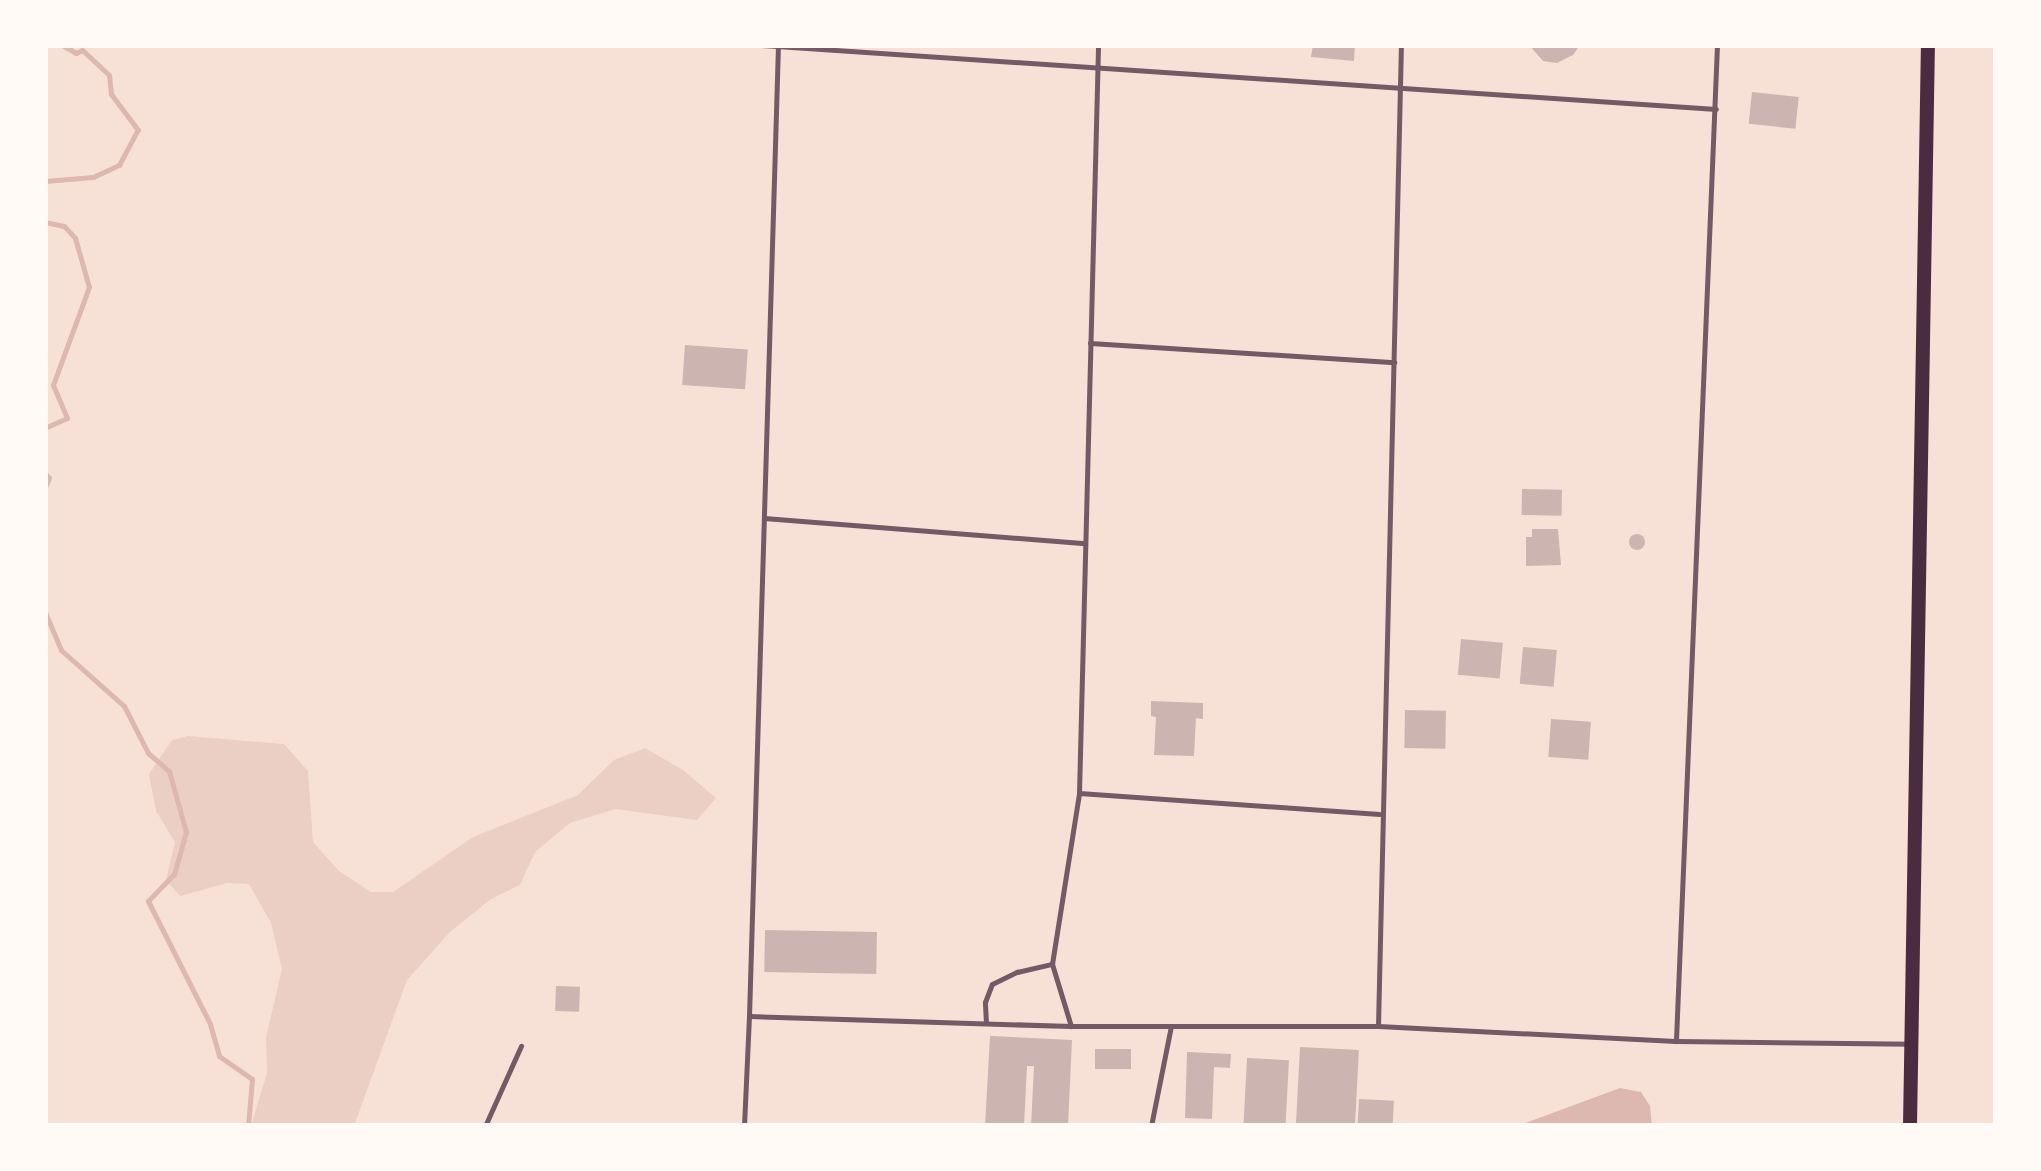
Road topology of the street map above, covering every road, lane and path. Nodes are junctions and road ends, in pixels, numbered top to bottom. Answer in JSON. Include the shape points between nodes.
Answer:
{"nodes":[{"id":1,"x":761,"y":45,"type":"edge"},
{"id":2,"x":1098,"y":45,"type":"edge"},
{"id":3,"x":1401,"y":45,"type":"edge"},
{"id":4,"x":1717,"y":45,"type":"edge"},
{"id":5,"x":1928,"y":45,"type":"edge"},
{"id":6,"x":778,"y":46,"type":"edge"},
{"id":7,"x":1097,"y":69,"type":"junction"},
{"id":8,"x":1400,"y":90,"type":"junction"},
{"id":9,"x":1716,"y":109,"type":"junction"},
{"id":10,"x":1090,"y":343,"type":"junction"},
{"id":11,"x":1394,"y":362,"type":"junction"},
{"id":12,"x":764,"y":518,"type":"junction"},
{"id":13,"x":1085,"y":542,"type":"junction"},
{"id":14,"x":1079,"y":794,"type":"junction"},
{"id":15,"x":1380,"y":814,"type":"junction"},
{"id":16,"x":1052,"y":964,"type":"junction"},
{"id":17,"x":749,"y":1016,"type":"junction"},
{"id":18,"x":986,"y":1023,"type":"junction"},
{"id":19,"x":1071,"y":1026,"type":"junction"},
{"id":20,"x":1171,"y":1026,"type":"junction"},
{"id":21,"x":1378,"y":1026,"type":"junction"},
{"id":22,"x":1676,"y":1041,"type":"junction"},
{"id":23,"x":1912,"y":1044,"type":"junction"},
{"id":24,"x":522,"y":1046,"type":"dead end"},
{"id":25,"x":485,"y":1126,"type":"edge"},
{"id":26,"x":744,"y":1126,"type":"edge"},
{"id":27,"x":1152,"y":1126,"type":"edge"},
{"id":28,"x":1910,"y":1126,"type":"edge"}],
"edges":[{"from":1,"to":6,"type":"lane"},
{"from":2,"to":7,"type":"lane"},
{"from":3,"to":8,"type":"lane"},
{"from":4,"to":9,"type":"lane"},
{"from":5,"to":23,"type":"main road"},
{"from":6,"to":7,"type":"lane"},
{"from":6,"to":12,"type":"lane"},
{"from":7,"to":8,"type":"lane"},
{"from":7,"to":10,"type":"lane"},
{"from":8,"to":9,"type":"lane"},
{"from":8,"to":11,"type":"lane"},
{"from":9,"to":22,"type":"lane"},
{"from":10,"to":11,"type":"lane"},
{"from":10,"to":13,"type":"lane"},
{"from":11,"to":15,"type":"lane"},
{"from":12,"to":13,"type":"lane"},
{"from":12,"to":17,"type":"lane"},
{"from":13,"to":14,"type":"lane"},
{"from":14,"to":15,"type":"lane"},
{"from":14,"to":16,"type":"lane"},
{"from":15,"to":21,"type":"lane"},
{"from":16,"to":18,"type":"lane","via":[[992,984]]},
{"from":16,"to":19,"type":"lane"},
{"from":17,"to":18,"type":"lane"},
{"from":17,"to":26,"type":"lane"},
{"from":18,"to":19,"type":"lane"},
{"from":19,"to":20,"type":"lane"},
{"from":20,"to":21,"type":"lane"},
{"from":20,"to":27,"type":"lane"},
{"from":21,"to":22,"type":"lane"},
{"from":22,"to":23,"type":"lane"},
{"from":23,"to":28,"type":"main road"},
{"from":24,"to":25,"type":"lane"}]}
